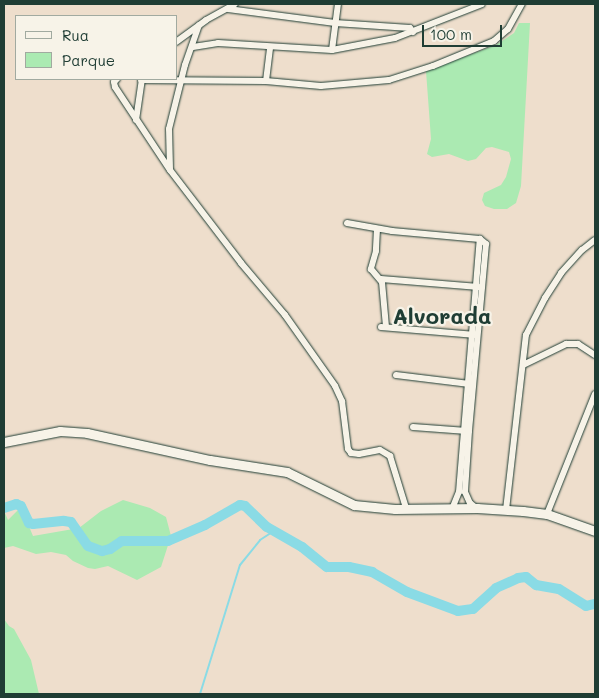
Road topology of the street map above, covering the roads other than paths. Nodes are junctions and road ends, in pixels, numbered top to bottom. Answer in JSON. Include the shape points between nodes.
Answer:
{"nodes":[{"id":1,"x":235,"y":4,"type":"edge"},
{"id":2,"x":338,"y":4,"type":"edge"},
{"id":3,"x":482,"y":4,"type":"edge"},
{"id":4,"x":522,"y":4,"type":"edge"},
{"id":5,"x":228,"y":9,"type":"junction"},
{"id":6,"x":335,"y":23,"type":"junction"},
{"id":7,"x":199,"y":25,"type":"junction"},
{"id":8,"x":414,"y":32,"type":"junction"},
{"id":9,"x":178,"y":41,"type":"edge"},
{"id":10,"x":193,"y":47,"type":"junction"},
{"id":11,"x":270,"y":48,"type":"junction"},
{"id":12,"x":332,"y":50,"type":"junction"},
{"id":13,"x":116,"y":80,"type":"edge"},
{"id":14,"x":142,"y":80,"type":"edge"},
{"id":15,"x":155,"y":80,"type":"edge"},
{"id":16,"x":266,"y":81,"type":"junction"},
{"id":17,"x":181,"y":82,"type":"junction"},
{"id":18,"x":136,"y":120,"type":"junction"},
{"id":19,"x":170,"y":170,"type":"junction"},
{"id":20,"x":347,"y":223,"type":"dead end"},
{"id":21,"x":377,"y":229,"type":"junction"},
{"id":22,"x":595,"y":240,"type":"edge"},
{"id":23,"x":381,"y":279,"type":"junction"},
{"id":24,"x":479,"y":287,"type":"junction"},
{"id":25,"x":475,"y":335,"type":"junction"},
{"id":26,"x":595,"y":355,"type":"edge"},
{"id":27,"x":523,"y":365,"type":"junction"},
{"id":28,"x":396,"y":375,"type":"dead end"},
{"id":29,"x":470,"y":384,"type":"junction"},
{"id":30,"x":595,"y":394,"type":"edge"},
{"id":31,"x":413,"y":427,"type":"dead end"},
{"id":32,"x":466,"y":431,"type":"junction"},
{"id":33,"x":4,"y":442,"type":"edge"},
{"id":34,"x":400,"y":494,"type":"junction"},
{"id":35,"x":406,"y":508,"type":"junction"},
{"id":36,"x":477,"y":508,"type":"junction"},
{"id":37,"x":395,"y":509,"type":"junction"},
{"id":38,"x":452,"y":509,"type":"junction"},
{"id":39,"x":506,"y":510,"type":"junction"},
{"id":40,"x":547,"y":514,"type":"junction"},
{"id":41,"x":595,"y":531,"type":"edge"}],
"edges":[{"from":1,"to":5,"type":"street"},
{"from":2,"to":6,"type":"street"},
{"from":3,"to":8,"type":"street"},
{"from":4,"to":16,"type":"street","via":[[508,29],[494,41],[404,76],[321,86]]},
{"from":5,"to":6,"type":"street"},
{"from":5,"to":7,"type":"street"},
{"from":6,"to":8,"type":"street","via":[[410,28]]},
{"from":6,"to":12,"type":"street"},
{"from":7,"to":9,"type":"street"},
{"from":7,"to":10,"type":"street"},
{"from":8,"to":12,"type":"street"},
{"from":10,"to":11,"type":"street","via":[[218,44]]},
{"from":10,"to":17,"type":"street"},
{"from":11,"to":12,"type":"street"},
{"from":11,"to":16,"type":"street"},
{"from":13,"to":18,"type":"street","via":[[115,87]]},
{"from":14,"to":18,"type":"street"},
{"from":15,"to":17,"type":"street"},
{"from":16,"to":17,"type":"street"},
{"from":17,"to":19,"type":"street","via":[[168,129]]},
{"from":18,"to":19,"type":"street"},
{"from":19,"to":34,"type":"street","via":[[285,315],[335,386],[342,401],[348,449],[354,455],[380,450],[388,453]]},
{"from":20,"to":21,"type":"street"},
{"from":21,"to":23,"type":"street","via":[[371,269]]},
{"from":21,"to":24,"type":"street","via":[[480,239],[486,244]]},
{"from":22,"to":27,"type":"street","via":[[568,264],[544,298],[526,335]]},
{"from":23,"to":24,"type":"street"},
{"from":23,"to":25,"type":"street","via":[[383,327]]},
{"from":24,"to":25,"type":"street"},
{"from":25,"to":29,"type":"street"},
{"from":26,"to":27,"type":"street","via":[[578,344],[566,344]]},
{"from":27,"to":39,"type":"street"},
{"from":28,"to":29,"type":"street"},
{"from":29,"to":32,"type":"street"},
{"from":30,"to":40,"type":"street"},
{"from":31,"to":32,"type":"street"},
{"from":32,"to":36,"type":"street","via":[[466,492],[470,503]]},
{"from":32,"to":38,"type":"street","via":[[458,492]]},
{"from":33,"to":37,"type":"main road","via":[[60,431],[87,433],[210,460],[287,472],[344,502]]},
{"from":34,"to":35,"type":"street"},
{"from":34,"to":37,"type":"street"},
{"from":35,"to":37,"type":"main road"},
{"from":35,"to":38,"type":"main road"},
{"from":36,"to":38,"type":"main road"},
{"from":36,"to":39,"type":"main road"},
{"from":39,"to":40,"type":"main road"},
{"from":40,"to":41,"type":"main road"}]}
